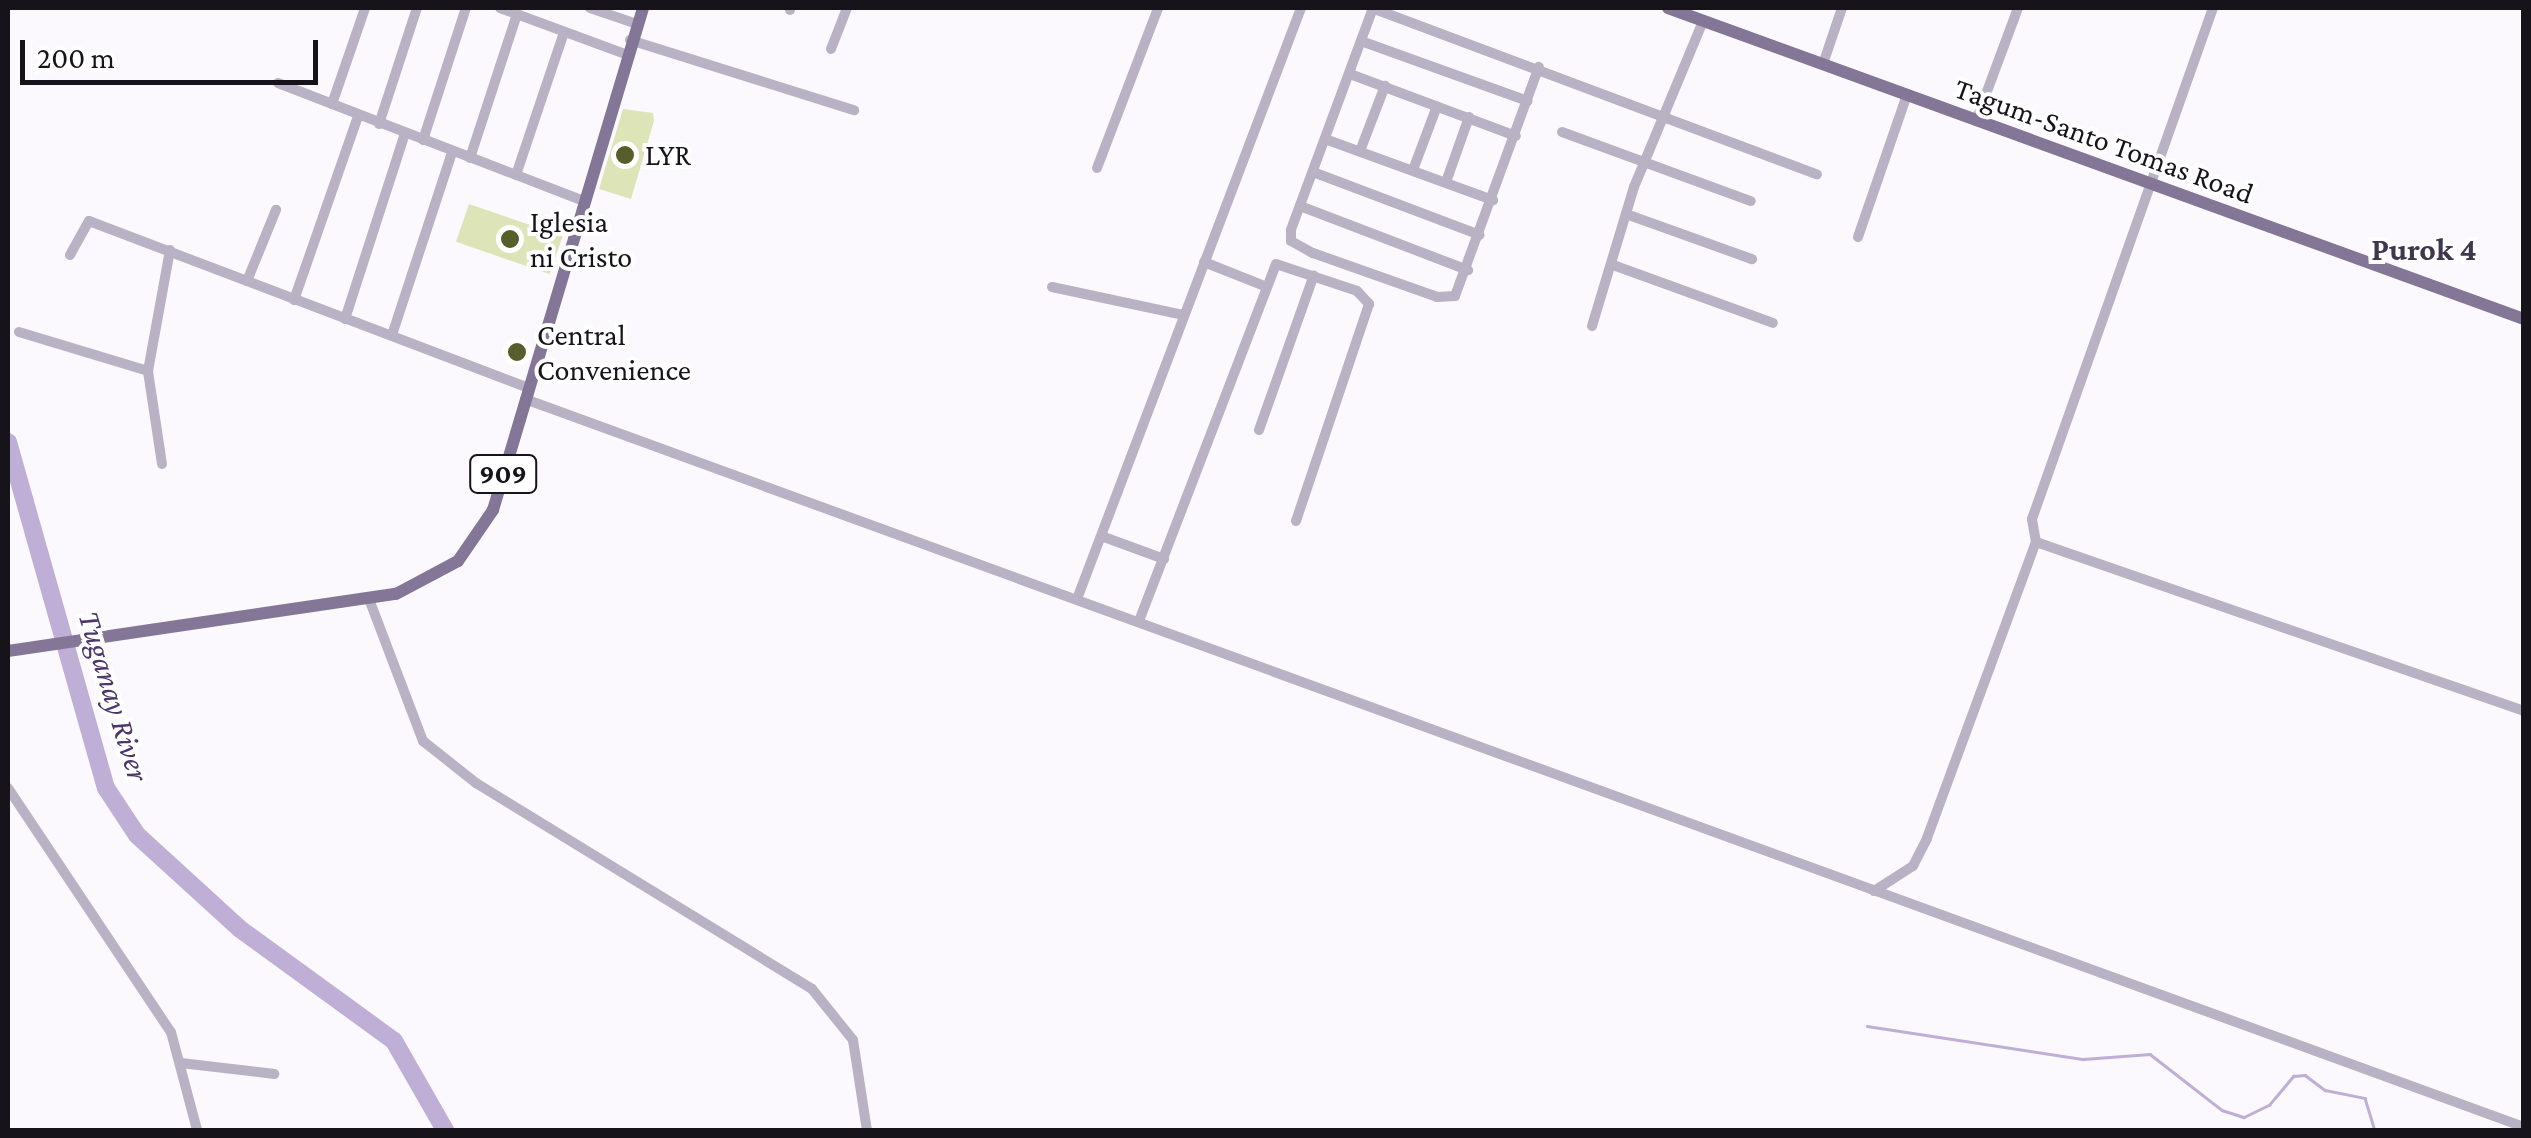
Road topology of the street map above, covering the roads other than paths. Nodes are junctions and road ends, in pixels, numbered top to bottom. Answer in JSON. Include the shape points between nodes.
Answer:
{"nodes":[{"id":1,"x":364,"y":8,"type":"edge"},
{"id":2,"x":417,"y":8,"type":"edge"},
{"id":3,"x":466,"y":8,"type":"edge"},
{"id":4,"x":500,"y":8,"type":"edge"},
{"id":5,"x":590,"y":8,"type":"edge"},
{"id":6,"x":643,"y":8,"type":"edge"},
{"id":7,"x":848,"y":8,"type":"edge"},
{"id":8,"x":1158,"y":8,"type":"edge"},
{"id":9,"x":1301,"y":8,"type":"edge"},
{"id":10,"x":1373,"y":8,"type":"edge"},
{"id":11,"x":1669,"y":8,"type":"edge"},
{"id":12,"x":1842,"y":8,"type":"edge"},
{"id":13,"x":2018,"y":8,"type":"edge"},
{"id":14,"x":2213,"y":8,"type":"edge"},
{"id":15,"x":516,"y":14,"type":"junction"},
{"id":16,"x":1703,"y":20,"type":"junction"},
{"id":17,"x":636,"y":24,"type":"junction"},
{"id":18,"x":564,"y":32,"type":"junction"},
{"id":19,"x":1362,"y":42,"type":"junction"},
{"id":20,"x":628,"y":47,"type":"junction"},
{"id":21,"x":832,"y":50,"type":"dead end"},
{"id":22,"x":1823,"y":64,"type":"junction"},
{"id":23,"x":1538,"y":67,"type":"junction"},
{"id":24,"x":1350,"y":74,"type":"junction"},
{"id":25,"x":278,"y":83,"type":"dead end"},
{"id":26,"x":1385,"y":86,"type":"junction"},
{"id":27,"x":1906,"y":95,"type":"junction"},
{"id":28,"x":1528,"y":100,"type":"junction"},
{"id":29,"x":332,"y":104,"type":"junction"},
{"id":30,"x":1437,"y":106,"type":"junction"},
{"id":31,"x":854,"y":110,"type":"dead end"},
{"id":32,"x":358,"y":116,"type":"junction"},
{"id":33,"x":1468,"y":117,"type":"junction"},
{"id":34,"x":1664,"y":117,"type":"junction"},
{"id":35,"x":1976,"y":121,"type":"junction"},
{"id":36,"x":379,"y":124,"type":"junction"},
{"id":37,"x":1562,"y":132,"type":"dead end"},
{"id":38,"x":405,"y":133,"type":"junction"},
{"id":39,"x":1516,"y":136,"type":"junction"},
{"id":40,"x":1325,"y":138,"type":"junction"},
{"id":41,"x":422,"y":140,"type":"junction"},
{"id":42,"x":1360,"y":151,"type":"junction"},
{"id":43,"x":452,"y":152,"type":"junction"},
{"id":44,"x":470,"y":158,"type":"junction"},
{"id":45,"x":1644,"y":162,"type":"junction"},
{"id":46,"x":1097,"y":168,"type":"dead end"},
{"id":47,"x":1413,"y":170,"type":"junction"},
{"id":48,"x":1313,"y":172,"type":"junction"},
{"id":49,"x":1817,"y":174,"type":"dead end"},
{"id":50,"x":516,"y":175,"type":"junction"},
{"id":51,"x":1446,"y":182,"type":"junction"},
{"id":52,"x":2149,"y":184,"type":"junction"},
{"id":53,"x":582,"y":200,"type":"junction"},
{"id":54,"x":1493,"y":200,"type":"junction"},
{"id":55,"x":1751,"y":202,"type":"dead end"},
{"id":56,"x":1300,"y":206,"type":"junction"},
{"id":57,"x":276,"y":210,"type":"dead end"},
{"id":58,"x":1626,"y":214,"type":"junction"},
{"id":59,"x":1480,"y":236,"type":"junction"},
{"id":60,"x":1858,"y":236,"type":"dead end"},
{"id":61,"x":170,"y":250,"type":"junction"},
{"id":62,"x":70,"y":254,"type":"dead end"},
{"id":63,"x":1752,"y":259,"type":"dead end"},
{"id":64,"x":1204,"y":262,"type":"junction"},
{"id":65,"x":1613,"y":265,"type":"junction"},
{"id":66,"x":1468,"y":270,"type":"junction"},
{"id":67,"x":1314,"y":275,"type":"junction"},
{"id":68,"x":248,"y":281,"type":"junction"},
{"id":69,"x":1262,"y":285,"type":"junction"},
{"id":70,"x":1052,"y":288,"type":"dead end"},
{"id":71,"x":294,"y":300,"type":"junction"},
{"id":72,"x":1184,"y":315,"type":"junction"},
{"id":73,"x":346,"y":319,"type":"junction"},
{"id":74,"x":2524,"y":319,"type":"edge"},
{"id":75,"x":1773,"y":323,"type":"dead end"},
{"id":76,"x":1592,"y":326,"type":"dead end"},
{"id":77,"x":19,"y":332,"type":"dead end"},
{"id":78,"x":392,"y":336,"type":"junction"},
{"id":79,"x":148,"y":372,"type":"junction"},
{"id":80,"x":527,"y":393,"type":"junction"},
{"id":81,"x":1259,"y":430,"type":"dead end"},
{"id":82,"x":162,"y":464,"type":"dead end"},
{"id":83,"x":1296,"y":521,"type":"dead end"},
{"id":84,"x":1104,"y":537,"type":"junction"},
{"id":85,"x":2036,"y":542,"type":"junction"},
{"id":86,"x":1164,"y":559,"type":"junction"},
{"id":87,"x":368,"y":598,"type":"junction"},
{"id":88,"x":1077,"y":598,"type":"junction"},
{"id":89,"x":1140,"y":620,"type":"junction"},
{"id":90,"x":13,"y":650,"type":"edge"},
{"id":91,"x":2524,"y":711,"type":"edge"},
{"id":92,"x":8,"y":788,"type":"edge"},
{"id":93,"x":1874,"y":891,"type":"junction"},
{"id":94,"x":181,"y":1063,"type":"junction"},
{"id":95,"x":274,"y":1074,"type":"dead end"},
{"id":96,"x":2524,"y":1127,"type":"edge"},
{"id":97,"x":197,"y":1130,"type":"edge"},
{"id":98,"x":867,"y":1130,"type":"edge"}],
"edges":[{"from":1,"to":29,"type":"street"},
{"from":2,"to":36,"type":"street"},
{"from":3,"to":41,"type":"street"},
{"from":4,"to":15,"type":"street"},
{"from":5,"to":17,"type":"street"},
{"from":6,"to":17,"type":"main road","number":"909"},
{"from":7,"to":21,"type":"street"},
{"from":8,"to":46,"type":"street"},
{"from":9,"to":64,"type":"street"},
{"from":10,"to":19,"type":"street"},
{"from":10,"to":23,"type":"street"},
{"from":11,"to":16,"type":"main road","name":"Tagum-Santo Tomas Road"},
{"from":12,"to":22,"type":"street"},
{"from":13,"to":35,"type":"street"},
{"from":14,"to":52,"type":"street"},
{"from":15,"to":18,"type":"street"},
{"from":15,"to":44,"type":"street"},
{"from":16,"to":22,"type":"main road","name":"Tagum-Santo Tomas Road"},
{"from":16,"to":34,"type":"street"},
{"from":17,"to":20,"type":"main road","number":"909"},
{"from":18,"to":20,"type":"street"},
{"from":18,"to":50,"type":"street"},
{"from":19,"to":24,"type":"street"},
{"from":19,"to":28,"type":"street"},
{"from":20,"to":31,"type":"street"},
{"from":20,"to":53,"type":"main road","number":"909"},
{"from":22,"to":27,"type":"main road","name":"Tagum-Santo Tomas Road"},
{"from":23,"to":28,"type":"street"},
{"from":23,"to":34,"type":"street"},
{"from":24,"to":26,"type":"street"},
{"from":24,"to":40,"type":"street"},
{"from":25,"to":29,"type":"street"},
{"from":26,"to":30,"type":"street"},
{"from":26,"to":42,"type":"street"},
{"from":27,"to":35,"type":"main road","name":"Tagum-Santo Tomas Road"},
{"from":27,"to":60,"type":"street"},
{"from":28,"to":39,"type":"street"},
{"from":29,"to":32,"type":"street"},
{"from":30,"to":33,"type":"street"},
{"from":30,"to":47,"type":"street"},
{"from":32,"to":36,"type":"street"},
{"from":32,"to":71,"type":"street"},
{"from":33,"to":39,"type":"street"},
{"from":33,"to":51,"type":"street"},
{"from":34,"to":45,"type":"street"},
{"from":34,"to":49,"type":"street"},
{"from":35,"to":52,"type":"main road","name":"Tagum-Santo Tomas Road"},
{"from":36,"to":38,"type":"street"},
{"from":37,"to":45,"type":"street"},
{"from":38,"to":41,"type":"street"},
{"from":38,"to":73,"type":"street"},
{"from":39,"to":54,"type":"street"},
{"from":40,"to":42,"type":"street"},
{"from":40,"to":48,"type":"street"},
{"from":41,"to":43,"type":"street"},
{"from":42,"to":47,"type":"street"},
{"from":43,"to":44,"type":"street"},
{"from":43,"to":78,"type":"street"},
{"from":44,"to":50,"type":"street"},
{"from":45,"to":55,"type":"street"},
{"from":45,"to":58,"type":"street"},
{"from":47,"to":51,"type":"street"},
{"from":48,"to":56,"type":"street"},
{"from":48,"to":59,"type":"street"},
{"from":50,"to":53,"type":"street"},
{"from":51,"to":54,"type":"street"},
{"from":52,"to":74,"type":"main road","name":"Tagum-Santo Tomas Road"},
{"from":52,"to":85,"type":"street","via":[[2032,519]]},
{"from":53,"to":80,"type":"main road","number":"909"},
{"from":54,"to":59,"type":"street"},
{"from":56,"to":66,"type":"street"},
{"from":56,"to":66,"type":"street","via":[[1291,241],[1313,254],[1444,299],[1454,296]]},
{"from":57,"to":68,"type":"street"},
{"from":58,"to":63,"type":"street"},
{"from":58,"to":65,"type":"street"},
{"from":59,"to":66,"type":"street"},
{"from":61,"to":62,"type":"street","via":[[88,220]]},
{"from":61,"to":68,"type":"street"},
{"from":61,"to":79,"type":"street"},
{"from":64,"to":69,"type":"street"},
{"from":64,"to":72,"type":"street"},
{"from":65,"to":75,"type":"street"},
{"from":65,"to":76,"type":"street"},
{"from":67,"to":69,"type":"street","via":[[1276,264]]},
{"from":67,"to":81,"type":"street"},
{"from":67,"to":83,"type":"street","via":[[1358,290],[1369,304]]},
{"from":68,"to":71,"type":"street"},
{"from":69,"to":86,"type":"street"},
{"from":70,"to":72,"type":"street"},
{"from":71,"to":73,"type":"street"},
{"from":72,"to":84,"type":"street"},
{"from":73,"to":78,"type":"street"},
{"from":77,"to":79,"type":"street"},
{"from":78,"to":80,"type":"street"},
{"from":79,"to":82,"type":"street"},
{"from":80,"to":87,"type":"main road","number":"909","via":[[476,541],[429,581]]},
{"from":80,"to":88,"type":"street"},
{"from":84,"to":86,"type":"street"},
{"from":84,"to":88,"type":"street"},
{"from":85,"to":91,"type":"street"},
{"from":85,"to":93,"type":"street","via":[[1927,838],[1913,866]]},
{"from":86,"to":89,"type":"street"},
{"from":87,"to":90,"type":"main road","number":"909"},
{"from":87,"to":98,"type":"street","via":[[423,741],[476,783],[812,989],[852,1040]]},
{"from":88,"to":89,"type":"street"},
{"from":89,"to":93,"type":"street"},
{"from":92,"to":94,"type":"street","via":[[163,1018]]},
{"from":93,"to":96,"type":"street"},
{"from":94,"to":95,"type":"street"},
{"from":94,"to":97,"type":"street"}]}
